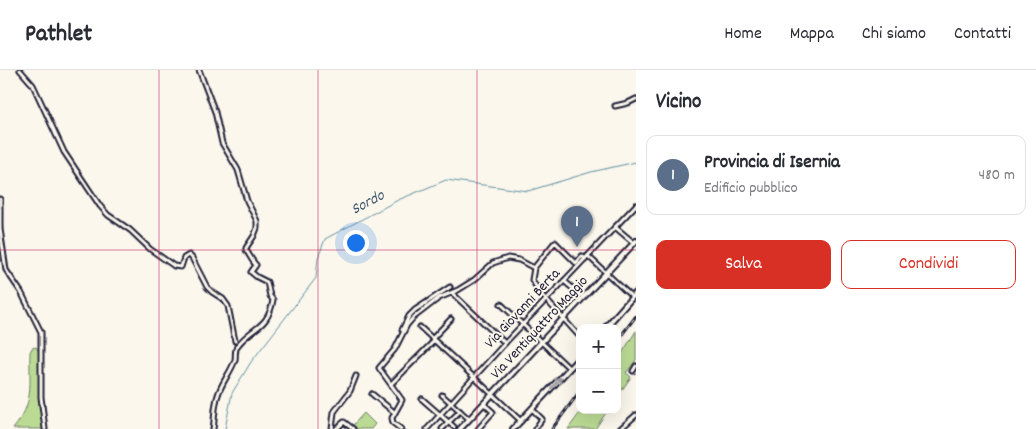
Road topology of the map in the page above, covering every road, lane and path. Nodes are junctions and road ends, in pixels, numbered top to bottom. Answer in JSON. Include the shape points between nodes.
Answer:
{"nodes":[{"id":1,"x":20,"y":70,"type":"edge"},
{"id":2,"x":199,"y":70,"type":"edge"},
{"id":3,"x":636,"y":99,"type":"edge"},
{"id":4,"x":615,"y":106,"type":"dead end"},
{"id":5,"x":0,"y":199,"type":"edge"},
{"id":6,"x":636,"y":205,"type":"edge"},
{"id":7,"x":615,"y":227,"type":"junction"},
{"id":8,"x":0,"y":229,"type":"edge"},
{"id":9,"x":635,"y":242,"type":"edge"},
{"id":10,"x":587,"y":258,"type":"junction"},
{"id":11,"x":534,"y":268,"type":"junction"},
{"id":12,"x":606,"y":273,"type":"junction"},
{"id":13,"x":564,"y":281,"type":"junction"},
{"id":14,"x":450,"y":287,"type":"dead end"},
{"id":15,"x":452,"y":293,"type":"junction"},
{"id":16,"x":636,"y":293,"type":"edge"},
{"id":17,"x":583,"y":297,"type":"junction"},
{"id":18,"x":632,"y":297,"type":"junction"},
{"id":19,"x":546,"y":299,"type":"junction"},
{"id":20,"x":501,"y":304,"type":"dead end"},
{"id":21,"x":564,"y":318,"type":"junction"},
{"id":22,"x":451,"y":319,"type":"dead end"},
{"id":23,"x":523,"y":324,"type":"junction"},
{"id":24,"x":608,"y":324,"type":"edge"},
{"id":25,"x":420,"y":327,"type":"dead end"},
{"id":26,"x":576,"y":332,"type":"edge"},
{"id":27,"x":402,"y":333,"type":"junction"},
{"id":28,"x":433,"y":340,"type":"junction"},
{"id":29,"x":235,"y":341,"type":"dead end"},
{"id":30,"x":542,"y":342,"type":"junction"},
{"id":31,"x":505,"y":344,"type":"junction"},
{"id":32,"x":576,"y":361,"type":"edge"},
{"id":33,"x":636,"y":366,"type":"edge"},
{"id":34,"x":569,"y":368,"type":"junction"},
{"id":35,"x":633,"y":371,"type":"dead end"},
{"id":36,"x":356,"y":376,"type":"dead end"},
{"id":37,"x":474,"y":377,"type":"junction"},
{"id":38,"x":392,"y":383,"type":"junction"},
{"id":39,"x":372,"y":394,"type":"dead end"},
{"id":40,"x":442,"y":395,"type":"dead end"},
{"id":41,"x":493,"y":395,"type":"junction"},
{"id":42,"x":422,"y":399,"type":"dead end"},
{"id":43,"x":451,"y":403,"type":"junction"},
{"id":44,"x":484,"y":404,"type":"junction"},
{"id":45,"x":531,"y":409,"type":"junction"},
{"id":46,"x":460,"y":411,"type":"junction"},
{"id":47,"x":394,"y":412,"type":"junction"},
{"id":48,"x":636,"y":414,"type":"edge"},
{"id":49,"x":440,"y":415,"type":"junction"},
{"id":50,"x":469,"y":420,"type":"junction"},
{"id":51,"x":521,"y":421,"type":"junction"},
{"id":52,"x":448,"y":423,"type":"junction"},
{"id":53,"x":454,"y":427,"type":"dead end"},
{"id":54,"x":45,"y":429,"type":"edge"},
{"id":55,"x":214,"y":429,"type":"edge"},
{"id":56,"x":332,"y":429,"type":"edge"},
{"id":57,"x":336,"y":429,"type":"edge"},
{"id":58,"x":353,"y":429,"type":"edge"},
{"id":59,"x":401,"y":429,"type":"edge"},
{"id":60,"x":428,"y":429,"type":"edge"},
{"id":61,"x":442,"y":429,"type":"edge"},
{"id":62,"x":460,"y":429,"type":"edge"},
{"id":63,"x":478,"y":429,"type":"edge"},
{"id":64,"x":513,"y":429,"type":"edge"},
{"id":65,"x":535,"y":429,"type":"edge"},
{"id":66,"x":620,"y":429,"type":"edge"}],
"edges":[{"from":1,"to":29,"type":"street","via":[[36,90],[64,152],[100,206],[174,266],[181,267],[184,258],[190,256],[207,287],[226,303]]},
{"from":2,"to":55,"type":"street","via":[[215,112],[222,143],[238,170],[246,201],[257,221],[254,236],[246,248],[256,265],[251,272],[267,282],[273,300],[264,323],[245,337],[236,349],[235,360],[217,397]]},
{"from":3,"to":4,"type":"street"},
{"from":5,"to":8,"type":"street"},
{"from":6,"to":7,"type":"street","name":"Via Giovanni Berta"},
{"from":7,"to":9,"type":"street"},
{"from":7,"to":10,"type":"street","name":"Via Giovanni Berta"},
{"from":8,"to":54,"type":"street","via":[[6,270],[41,332],[41,397]]},
{"from":9,"to":12,"type":"main road","name":"Via Ventiquattro Maggio"},
{"from":10,"to":11,"type":"street","via":[[582,256],[576,262],[555,242]]},
{"from":10,"to":12,"type":"street"},
{"from":10,"to":13,"type":"street","name":"Via Giovanni Berta"},
{"from":11,"to":15,"type":"street","via":[[519,260],[499,260]]},
{"from":11,"to":19,"type":"street","via":[[532,280]]},
{"from":12,"to":17,"type":"main road","name":"Via Ventiquattro Maggio"},
{"from":12,"to":18,"type":"street"},
{"from":13,"to":17,"type":"street"},
{"from":13,"to":19,"type":"street","name":"Via Giovanni Berta"},
{"from":14,"to":27,"type":"street","via":[[415,310]]},
{"from":15,"to":27,"type":"street","via":[[419,313]]},
{"from":15,"to":31,"type":"street"},
{"from":16,"to":18,"type":"main road"},
{"from":17,"to":21,"type":"main road","name":"Via Ventiquattro Maggio"},
{"from":18,"to":24,"type":"main road"},
{"from":19,"to":21,"type":"street"},
{"from":19,"to":23,"type":"street","name":"Via Giovanni Berta"},
{"from":20,"to":23,"type":"street"},
{"from":21,"to":26,"type":"street"},
{"from":21,"to":30,"type":"main road","name":"Via Ventiquattro Maggio"},
{"from":22,"to":28,"type":"street"},
{"from":23,"to":30,"type":"street"},
{"from":23,"to":31,"type":"street","name":"Via Giovanni Berta"},
{"from":25,"to":28,"type":"street"},
{"from":27,"to":38,"type":"street","via":[[395,349],[380,368]]},
{"from":28,"to":37,"type":"street"},
{"from":28,"to":38,"type":"street"},
{"from":30,"to":34,"type":"street"},
{"from":30,"to":41,"type":"main road","name":"Via Ventiquattro Maggio"},
{"from":31,"to":37,"type":"street","name":"Via Giovanni Berta"},
{"from":32,"to":34,"type":"main road"},
{"from":33,"to":35,"type":"street"},
{"from":45,"to":34,"type":"main road","one_way":true},
{"from":36,"to":56,"type":"street","via":[[350,391],[334,412]]},
{"from":37,"to":41,"type":"street"},
{"from":37,"to":43,"type":"street","name":"Via Giovanni Berta"},
{"from":38,"to":47,"type":"street","via":[[402,400]]},
{"from":39,"to":47,"type":"street"},
{"from":40,"to":43,"type":"street"},
{"from":41,"to":44,"type":"main road","name":"Via Ventiquattro Maggio"},
{"from":41,"to":51,"type":"street"},
{"from":42,"to":49,"type":"street"},
{"from":43,"to":46,"type":"street"},
{"from":43,"to":49,"type":"street","name":"Via Giovanni Berta"},
{"from":44,"to":50,"type":"main road","name":"Via Ventiquattro Maggio"},
{"from":44,"to":63,"type":"street","via":[[493,412]]},
{"from":45,"to":51,"type":"main road"},
{"from":45,"to":65,"type":"street","via":[[542,419]]},
{"from":46,"to":50,"type":"street"},
{"from":46,"to":52,"type":"street"},
{"from":47,"to":59,"type":"street","via":[[392,420]]},
{"from":48,"to":66,"type":"street"},
{"from":49,"to":52,"type":"street"},
{"from":49,"to":60,"type":"street","name":"Via Giovanni Berta"},
{"from":50,"to":62,"type":"main road","name":"Via Ventiquattro Maggio"},
{"from":51,"to":64,"type":"main road"},
{"from":52,"to":53,"type":"street"},
{"from":52,"to":61,"type":"street"},
{"from":57,"to":58,"type":"street","via":[[344,422]]}]}
